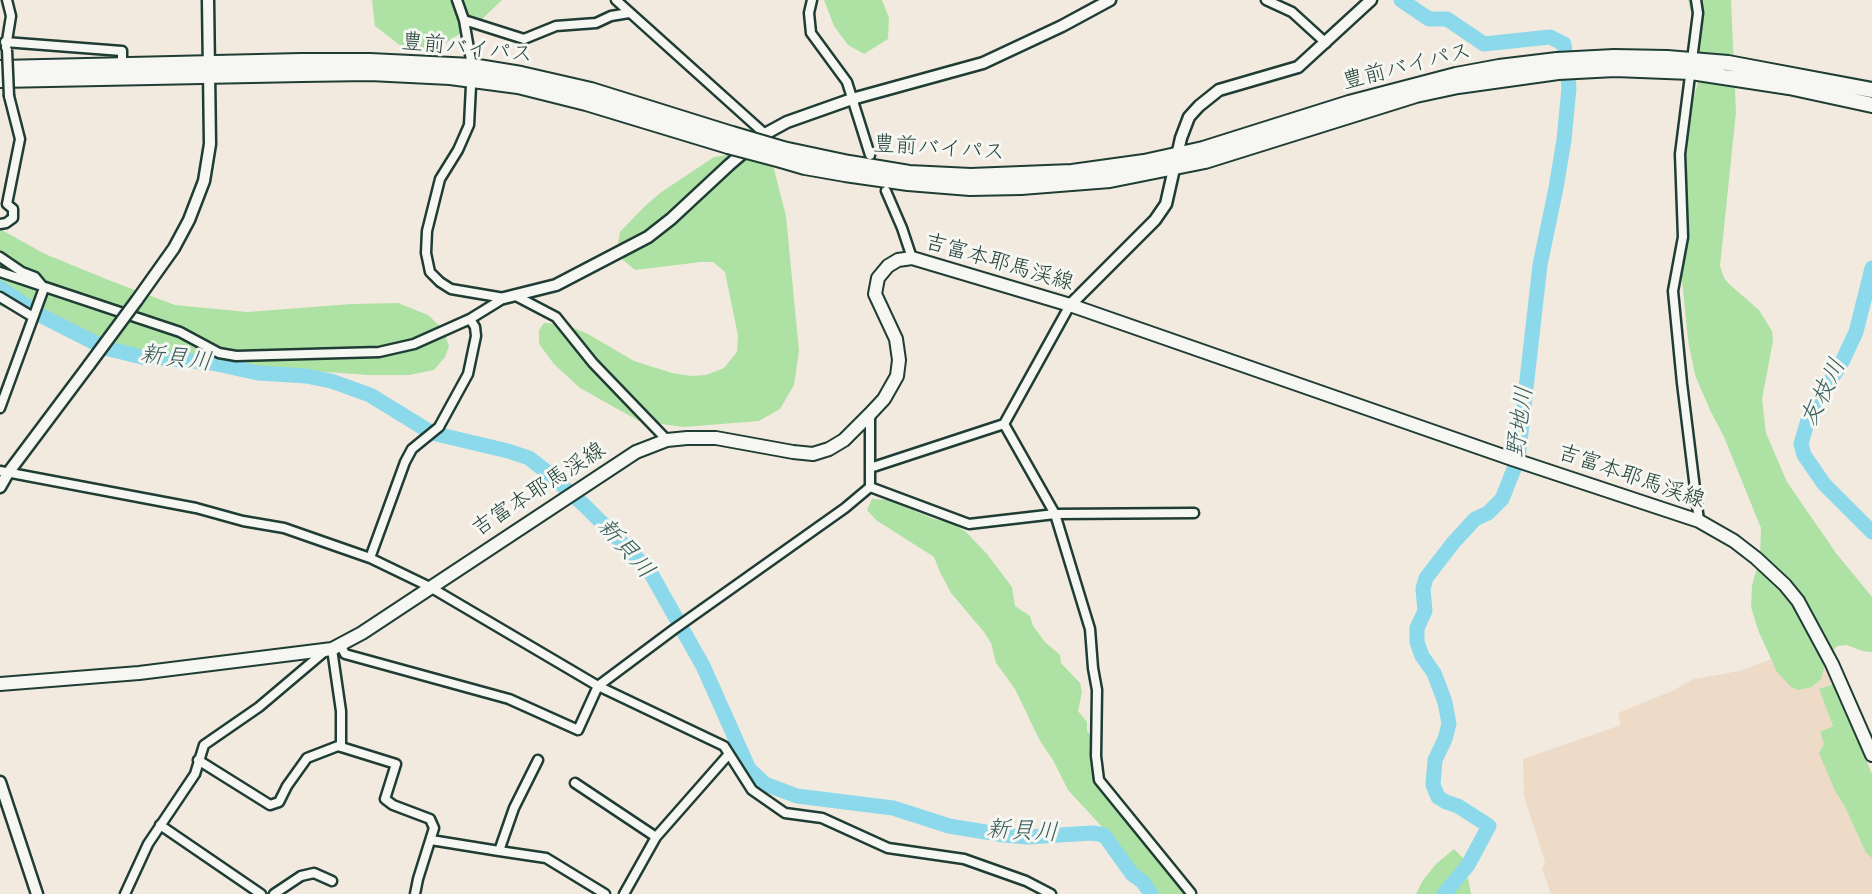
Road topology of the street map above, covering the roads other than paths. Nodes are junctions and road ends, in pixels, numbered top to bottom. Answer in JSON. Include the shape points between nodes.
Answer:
{"nodes":[{"id":1,"x":8,"y":0,"type":"edge"},
{"id":2,"x":208,"y":0,"type":"edge"},
{"id":3,"x":457,"y":0,"type":"edge"},
{"id":4,"x":616,"y":0,"type":"edge"},
{"id":5,"x":812,"y":0,"type":"edge"},
{"id":6,"x":1110,"y":0,"type":"edge"},
{"id":7,"x":1266,"y":0,"type":"edge"},
{"id":8,"x":1371,"y":0,"type":"edge"},
{"id":9,"x":1696,"y":0,"type":"edge"},
{"id":10,"x":629,"y":13,"type":"junction"},
{"id":11,"x":464,"y":20,"type":"junction"},
{"id":12,"x":1326,"y":43,"type":"junction"},
{"id":13,"x":6,"y":46,"type":"junction"},
{"id":14,"x":122,"y":64,"type":"junction"},
{"id":15,"x":1692,"y":66,"type":"junction"},
{"id":16,"x":0,"y":68,"type":"edge"},
{"id":17,"x":208,"y":69,"type":"junction"},
{"id":18,"x":471,"y":73,"type":"junction"},
{"id":19,"x":0,"y":80,"type":"edge"},
{"id":20,"x":1872,"y":90,"type":"edge"},
{"id":21,"x":852,"y":99,"type":"junction"},
{"id":22,"x":1872,"y":105,"type":"edge"},
{"id":23,"x":765,"y":134,"type":"junction"},
{"id":24,"x":870,"y":155,"type":"dead end"},
{"id":25,"x":1177,"y":161,"type":"junction"},
{"id":26,"x":886,"y":191,"type":"dead end"},
{"id":27,"x":0,"y":224,"type":"edge"},
{"id":28,"x":0,"y":257,"type":"edge"},
{"id":29,"x":912,"y":258,"type":"junction"},
{"id":30,"x":0,"y":272,"type":"edge"},
{"id":31,"x":44,"y":288,"type":"junction"},
{"id":32,"x":509,"y":296,"type":"junction"},
{"id":33,"x":0,"y":297,"type":"edge"},
{"id":34,"x":1070,"y":305,"type":"junction"},
{"id":35,"x":33,"y":317,"type":"junction"},
{"id":36,"x":470,"y":319,"type":"junction"},
{"id":37,"x":0,"y":408,"type":"edge"},
{"id":38,"x":870,"y":414,"type":"junction"},
{"id":39,"x":1004,"y":424,"type":"junction"},
{"id":40,"x":667,"y":440,"type":"junction"},
{"id":41,"x":870,"y":468,"type":"junction"},
{"id":42,"x":4,"y":472,"type":"edge"},
{"id":43,"x":0,"y":487,"type":"edge"},
{"id":44,"x":870,"y":487,"type":"junction"},
{"id":45,"x":1194,"y":513,"type":"dead end"},
{"id":46,"x":1055,"y":514,"type":"junction"},
{"id":47,"x":1699,"y":521,"type":"junction"},
{"id":48,"x":370,"y":558,"type":"junction"},
{"id":49,"x":430,"y":587,"type":"junction"},
{"id":50,"x":332,"y":649,"type":"junction"},
{"id":51,"x":0,"y":684,"type":"edge"},
{"id":52,"x":598,"y":686,"type":"junction"},
{"id":53,"x":341,"y":747,"type":"junction"},
{"id":54,"x":729,"y":754,"type":"junction"},
{"id":55,"x":1872,"y":755,"type":"edge"},
{"id":56,"x":198,"y":760,"type":"junction"},
{"id":57,"x":538,"y":760,"type":"dead end"},
{"id":58,"x":0,"y":782,"type":"edge"},
{"id":59,"x":575,"y":783,"type":"dead end"},
{"id":60,"x":160,"y":825,"type":"junction"},
{"id":61,"x":656,"y":837,"type":"junction"},
{"id":62,"x":431,"y":840,"type":"junction"},
{"id":63,"x":499,"y":851,"type":"junction"},
{"id":64,"x":332,"y":881,"type":"dead end"},
{"id":65,"x":37,"y":894,"type":"edge"},
{"id":66,"x":125,"y":894,"type":"edge"},
{"id":67,"x":261,"y":894,"type":"edge"},
{"id":68,"x":274,"y":894,"type":"edge"},
{"id":69,"x":415,"y":894,"type":"edge"},
{"id":70,"x":605,"y":894,"type":"edge"},
{"id":71,"x":624,"y":894,"type":"edge"},
{"id":72,"x":1051,"y":894,"type":"edge"},
{"id":73,"x":1191,"y":894,"type":"edge"}],
"edges":[{"from":1,"to":13,"type":"street","via":[[11,16]]},
{"from":2,"to":17,"type":"street"},
{"from":3,"to":11,"type":"street"},
{"from":4,"to":10,"type":"street"},
{"from":5,"to":21,"type":"street","via":[[808,13],[811,33],[847,82]]},
{"from":6,"to":21,"type":"street","via":[[983,63]]},
{"from":7,"to":12,"type":"street","via":[[1292,12]]},
{"from":8,"to":12,"type":"street"},
{"from":9,"to":15,"type":"street"},
{"from":10,"to":11,"type":"street","via":[[596,23],[556,26],[524,39]]},
{"from":10,"to":23,"type":"street"},
{"from":11,"to":18,"type":"street"},
{"from":12,"to":25,"type":"street","via":[[1298,68],[1219,90],[1189,117]]},
{"from":13,"to":14,"type":"street","via":[[122,51]]},
{"from":13,"to":27,"type":"street","bridge":true,"via":[[9,96],[20,139],[7,204],[13,209],[14,218]]},
{"from":14,"to":16,"type":"highway","name":"豊前バイパス"},
{"from":14,"to":17,"type":"highway","name":"豊前バイパス"},
{"from":15,"to":20,"type":"highway","name":"豊前バイパス","via":[[1728,63]]},
{"from":15,"to":22,"type":"highway","name":"豊前バイパス"},
{"from":15,"to":25,"type":"highway","name":"豊前バイパス","via":[[1558,72],[1458,86],[1416,95],[1277,140]]},
{"from":15,"to":47,"type":"street","via":[[1680,154],[1683,237],[1673,291]]},
{"from":17,"to":18,"type":"highway","name":"豊前バイパス"},
{"from":17,"to":19,"type":"highway","name":"豊前バイパス"},
{"from":17,"to":42,"type":"street","bridge":true,"via":[[210,144],[204,181],[189,220],[137,300]]},
{"from":18,"to":25,"type":"highway","name":"豊前バイパス","bridge":true,"via":[[782,154],[805,167],[908,183],[970,188],[1072,184],[1110,180]]},
{"from":18,"to":32,"type":"street","via":[[469,125],[440,179],[427,231],[426,253],[430,272],[451,288]]},
{"from":21,"to":23,"type":"street"},
{"from":21,"to":24,"type":"street"},
{"from":23,"to":32,"type":"street","via":[[648,237],[556,285]]},
{"from":25,"to":34,"type":"street","via":[[1166,204],[1155,220]]},
{"from":26,"to":29,"type":"street"},
{"from":28,"to":31,"type":"street","via":[[35,277]]},
{"from":29,"to":34,"type":"main road","name":"吉富本耶馬渓線"},
{"from":29,"to":38,"type":"main road","name":"吉富本耶馬渓線","via":[[898,260],[878,278],[875,294],[896,339],[899,360],[897,376]]},
{"from":30,"to":31,"type":"street"},
{"from":31,"to":35,"type":"street"},
{"from":31,"to":36,"type":"street","via":[[169,329],[219,353],[236,356],[379,352],[414,344]]},
{"from":32,"to":36,"type":"street"},
{"from":32,"to":40,"type":"street","via":[[556,317],[593,363]]},
{"from":33,"to":35,"type":"street"},
{"from":34,"to":39,"type":"street"},
{"from":34,"to":47,"type":"main road","name":"吉富本耶馬渓線"},
{"from":35,"to":37,"type":"street"},
{"from":36,"to":48,"type":"street","via":[[477,336],[468,374],[439,427],[412,449],[405,462]]},
{"from":38,"to":40,"type":"main road","name":"吉富本耶馬渓線","via":[[844,440],[813,454],[716,438]]},
{"from":38,"to":41,"type":"street"},
{"from":39,"to":41,"type":"street"},
{"from":39,"to":46,"type":"street"},
{"from":40,"to":49,"type":"main road","name":"吉富本耶馬渓線","via":[[636,452]]},
{"from":41,"to":44,"type":"street"},
{"from":42,"to":43,"type":"street"},
{"from":42,"to":48,"type":"street","via":[[284,528]]},
{"from":44,"to":46,"type":"street","via":[[969,524]]},
{"from":44,"to":52,"type":"street"},
{"from":45,"to":46,"type":"street"},
{"from":46,"to":73,"type":"street","via":[[1090,629],[1097,690],[1099,780]]},
{"from":47,"to":55,"type":"main road","name":"吉富本耶馬渓線","via":[[1756,558],[1798,601],[1832,664]]},
{"from":48,"to":49,"type":"street"},
{"from":49,"to":50,"type":"main road","name":"吉富本耶馬渓線"},
{"from":49,"to":52,"type":"street"},
{"from":50,"to":51,"type":"main road","name":"吉富本耶馬渓線","via":[[139,673]]},
{"from":50,"to":52,"type":"street","via":[[509,699],[578,730]]},
{"from":50,"to":53,"type":"street","via":[[341,711]]},
{"from":50,"to":56,"type":"street","via":[[204,745]]},
{"from":52,"to":54,"type":"street","via":[[724,746]]},
{"from":53,"to":56,"type":"street","via":[[307,758],[279,802],[270,805]]},
{"from":53,"to":62,"type":"street","via":[[396,764],[385,800],[430,819],[434,828]]},
{"from":54,"to":61,"type":"street"},
{"from":54,"to":72,"type":"street","via":[[752,790],[785,813],[822,818],[888,848],[964,860],[1026,881]]},
{"from":56,"to":60,"type":"street","via":[[195,774]]},
{"from":57,"to":63,"type":"street","via":[[514,808]]},
{"from":58,"to":65,"type":"street"},
{"from":59,"to":61,"type":"street"},
{"from":60,"to":66,"type":"street"},
{"from":60,"to":67,"type":"street"},
{"from":61,"to":71,"type":"street"},
{"from":62,"to":63,"type":"street"},
{"from":62,"to":69,"type":"street"},
{"from":63,"to":70,"type":"street","via":[[546,858]]},
{"from":64,"to":68,"type":"street","via":[[314,873],[301,876]]}]}
